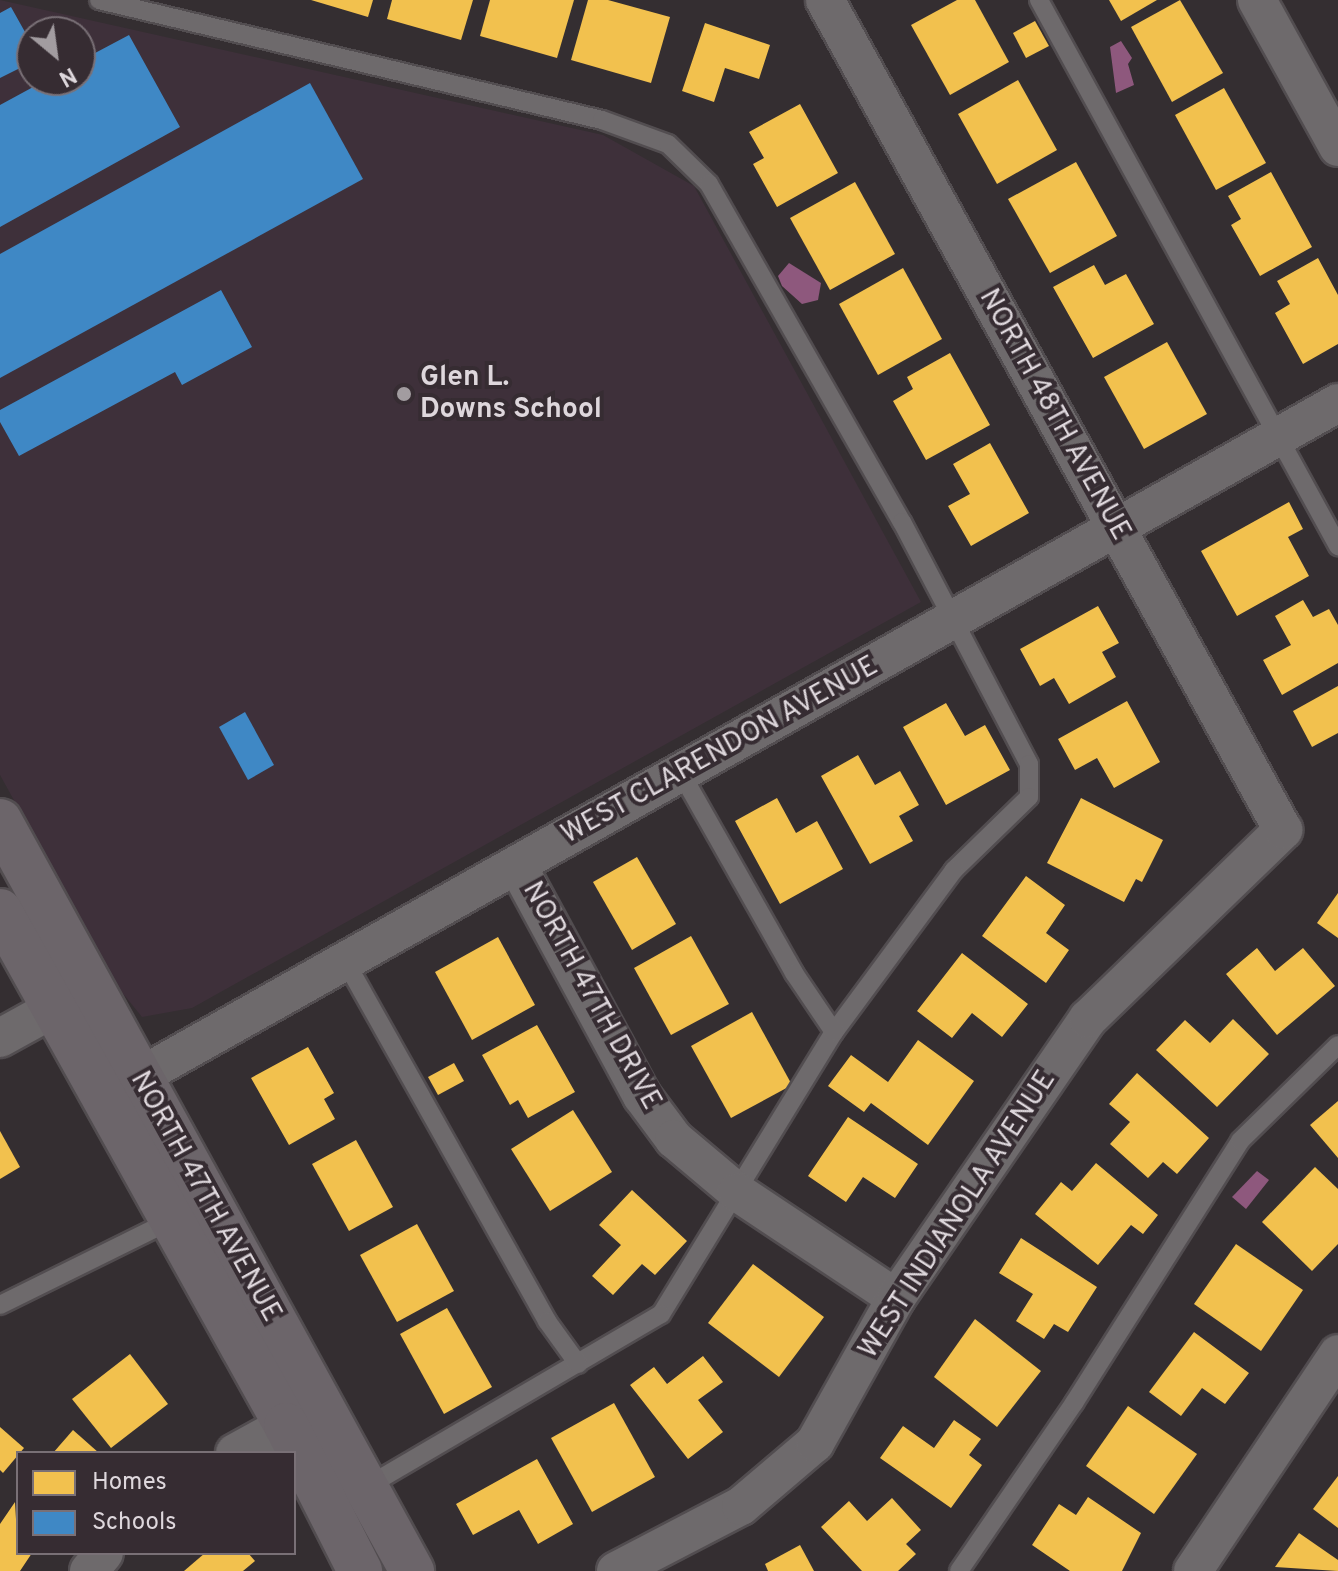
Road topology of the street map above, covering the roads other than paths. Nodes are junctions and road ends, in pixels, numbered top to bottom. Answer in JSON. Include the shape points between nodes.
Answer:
{"nodes":[{"id":1,"x":99,"y":0,"type":"edge"},
{"id":2,"x":825,"y":0,"type":"edge"},
{"id":3,"x":1039,"y":0,"type":"edge"},
{"id":4,"x":1257,"y":0,"type":"edge"},
{"id":5,"x":1338,"y":147,"type":"edge"},
{"id":6,"x":1338,"y":403,"type":"edge"},
{"id":7,"x":1279,"y":438,"type":"junction"},
{"id":8,"x":1116,"y":529,"type":"junction"},
{"id":9,"x":1338,"y":546,"type":"edge"},
{"id":10,"x":950,"y":622,"type":"junction"},
{"id":11,"x":681,"y":773,"type":"junction"},
{"id":12,"x":0,"y":821,"type":"edge"},
{"id":13,"x":1283,"y":830,"type":"joint"},
{"id":14,"x":517,"y":865,"type":"junction"},
{"id":15,"x":0,"y":911,"type":"edge"},
{"id":16,"x":344,"y":959,"type":"junction"},
{"id":17,"x":72,"y":999,"type":"junction"},
{"id":18,"x":834,"y":1032,"type":"junction"},
{"id":19,"x":0,"y":1038,"type":"edge"},
{"id":20,"x":1338,"y":1045,"type":"edge"},
{"id":21,"x":139,"y":1077,"type":"junction"},
{"id":22,"x":102,"y":1099,"type":"junction"},
{"id":23,"x":737,"y":1192,"type":"junction"},
{"id":24,"x":172,"y":1220,"type":"junction"},
{"id":25,"x":896,"y":1298,"type":"junction"},
{"id":26,"x":0,"y":1305,"type":"edge"},
{"id":27,"x":1338,"y":1354,"type":"edge"},
{"id":28,"x":578,"y":1364,"type":"junction"},
{"id":29,"x":303,"y":1416,"type":"junction"},
{"id":30,"x":239,"y":1451,"type":"edge"},
{"id":31,"x":366,"y":1487,"type":"junction"},
{"id":32,"x":102,"y":1555,"type":"edge"},
{"id":33,"x":89,"y":1571,"type":"edge"},
{"id":34,"x":360,"y":1571,"type":"edge"},
{"id":35,"x":412,"y":1571,"type":"edge"},
{"id":36,"x":616,"y":1571,"type":"edge"},
{"id":37,"x":959,"y":1571,"type":"edge"},
{"id":38,"x":1193,"y":1571,"type":"edge"}],
"edges":[{"from":1,"to":10,"type":"lane","via":[[602,120],[668,144],[709,184],[902,522]]},
{"from":2,"to":8,"type":"street","name":"NORTH 48TH AVENUE"},
{"from":3,"to":7,"type":"lane"},
{"from":4,"to":5,"type":"street"},
{"from":6,"to":7,"type":"street","name":"WEST CLARENDON AVENUE"},
{"from":7,"to":8,"type":"street","name":"WEST CLARENDON AVENUE"},
{"from":7,"to":9,"type":"lane"},
{"from":8,"to":10,"type":"street","name":"WEST CLARENDON AVENUE"},
{"from":8,"to":13,"type":"street","name":"NORTH 48TH AVENUE"},
{"from":10,"to":11,"type":"street","name":"WEST CLARENDON AVENUE"},
{"from":10,"to":18,"type":"lane","via":[[1029,764],[1029,797],[954,870]]},
{"from":11,"to":14,"type":"street","name":"WEST CLARENDON AVENUE"},
{"from":11,"to":18,"type":"lane","via":[[794,973]]},
{"from":12,"to":17,"type":"street","name":"NORTH 47TH AVENUE"},
{"from":13,"to":25,"type":"street","name":"WEST INDIANOLA AVENUE","via":[[1088,1019]]},
{"from":14,"to":16,"type":"street","name":"WEST CLARENDON AVENUE"},
{"from":14,"to":23,"type":"street","name":"NORTH 47TH DRIVE","via":[[642,1096],[674,1139]]},
{"from":15,"to":17,"type":"street","name":"NORTH 47TH AVENUE"},
{"from":16,"to":21,"type":"street","name":"WEST CLARENDON AVENUE"},
{"from":16,"to":28,"type":"lane","via":[[539,1308]]},
{"from":17,"to":19,"type":"street"},
{"from":17,"to":21,"type":"street","name":"NORTH 47TH AVENUE"},
{"from":17,"to":22,"type":"street","name":"NORTH 47TH AVENUE"},
{"from":18,"to":23,"type":"lane"},
{"from":20,"to":37,"type":"lane","via":[[1240,1141],[1074,1403]]},
{"from":21,"to":22,"type":"street","name":"WEST CLARENDON AVENUE"},
{"from":21,"to":29,"type":"street","name":"NORTH 47TH AVENUE"},
{"from":22,"to":24,"type":"street","name":"NORTH 47TH AVENUE"},
{"from":23,"to":25,"type":"street","name":"NORTH 47TH DRIVE"},
{"from":23,"to":28,"type":"lane","via":[[661,1314]]},
{"from":24,"to":26,"type":"lane"},
{"from":24,"to":29,"type":"street","name":"NORTH 47TH AVENUE"},
{"from":25,"to":36,"type":"street","name":"WEST INDIANOLA AVENUE","via":[[815,1443],[741,1506]]},
{"from":27,"to":38,"type":"street"},
{"from":28,"to":31,"type":"lane"},
{"from":29,"to":30,"type":"street"},
{"from":29,"to":31,"type":"street","name":"NORTH 47TH AVENUE"},
{"from":29,"to":34,"type":"street","name":"NORTH 47TH AVENUE"},
{"from":31,"to":35,"type":"street","name":"NORTH 47TH AVENUE"},
{"from":32,"to":33,"type":"street"}]}
